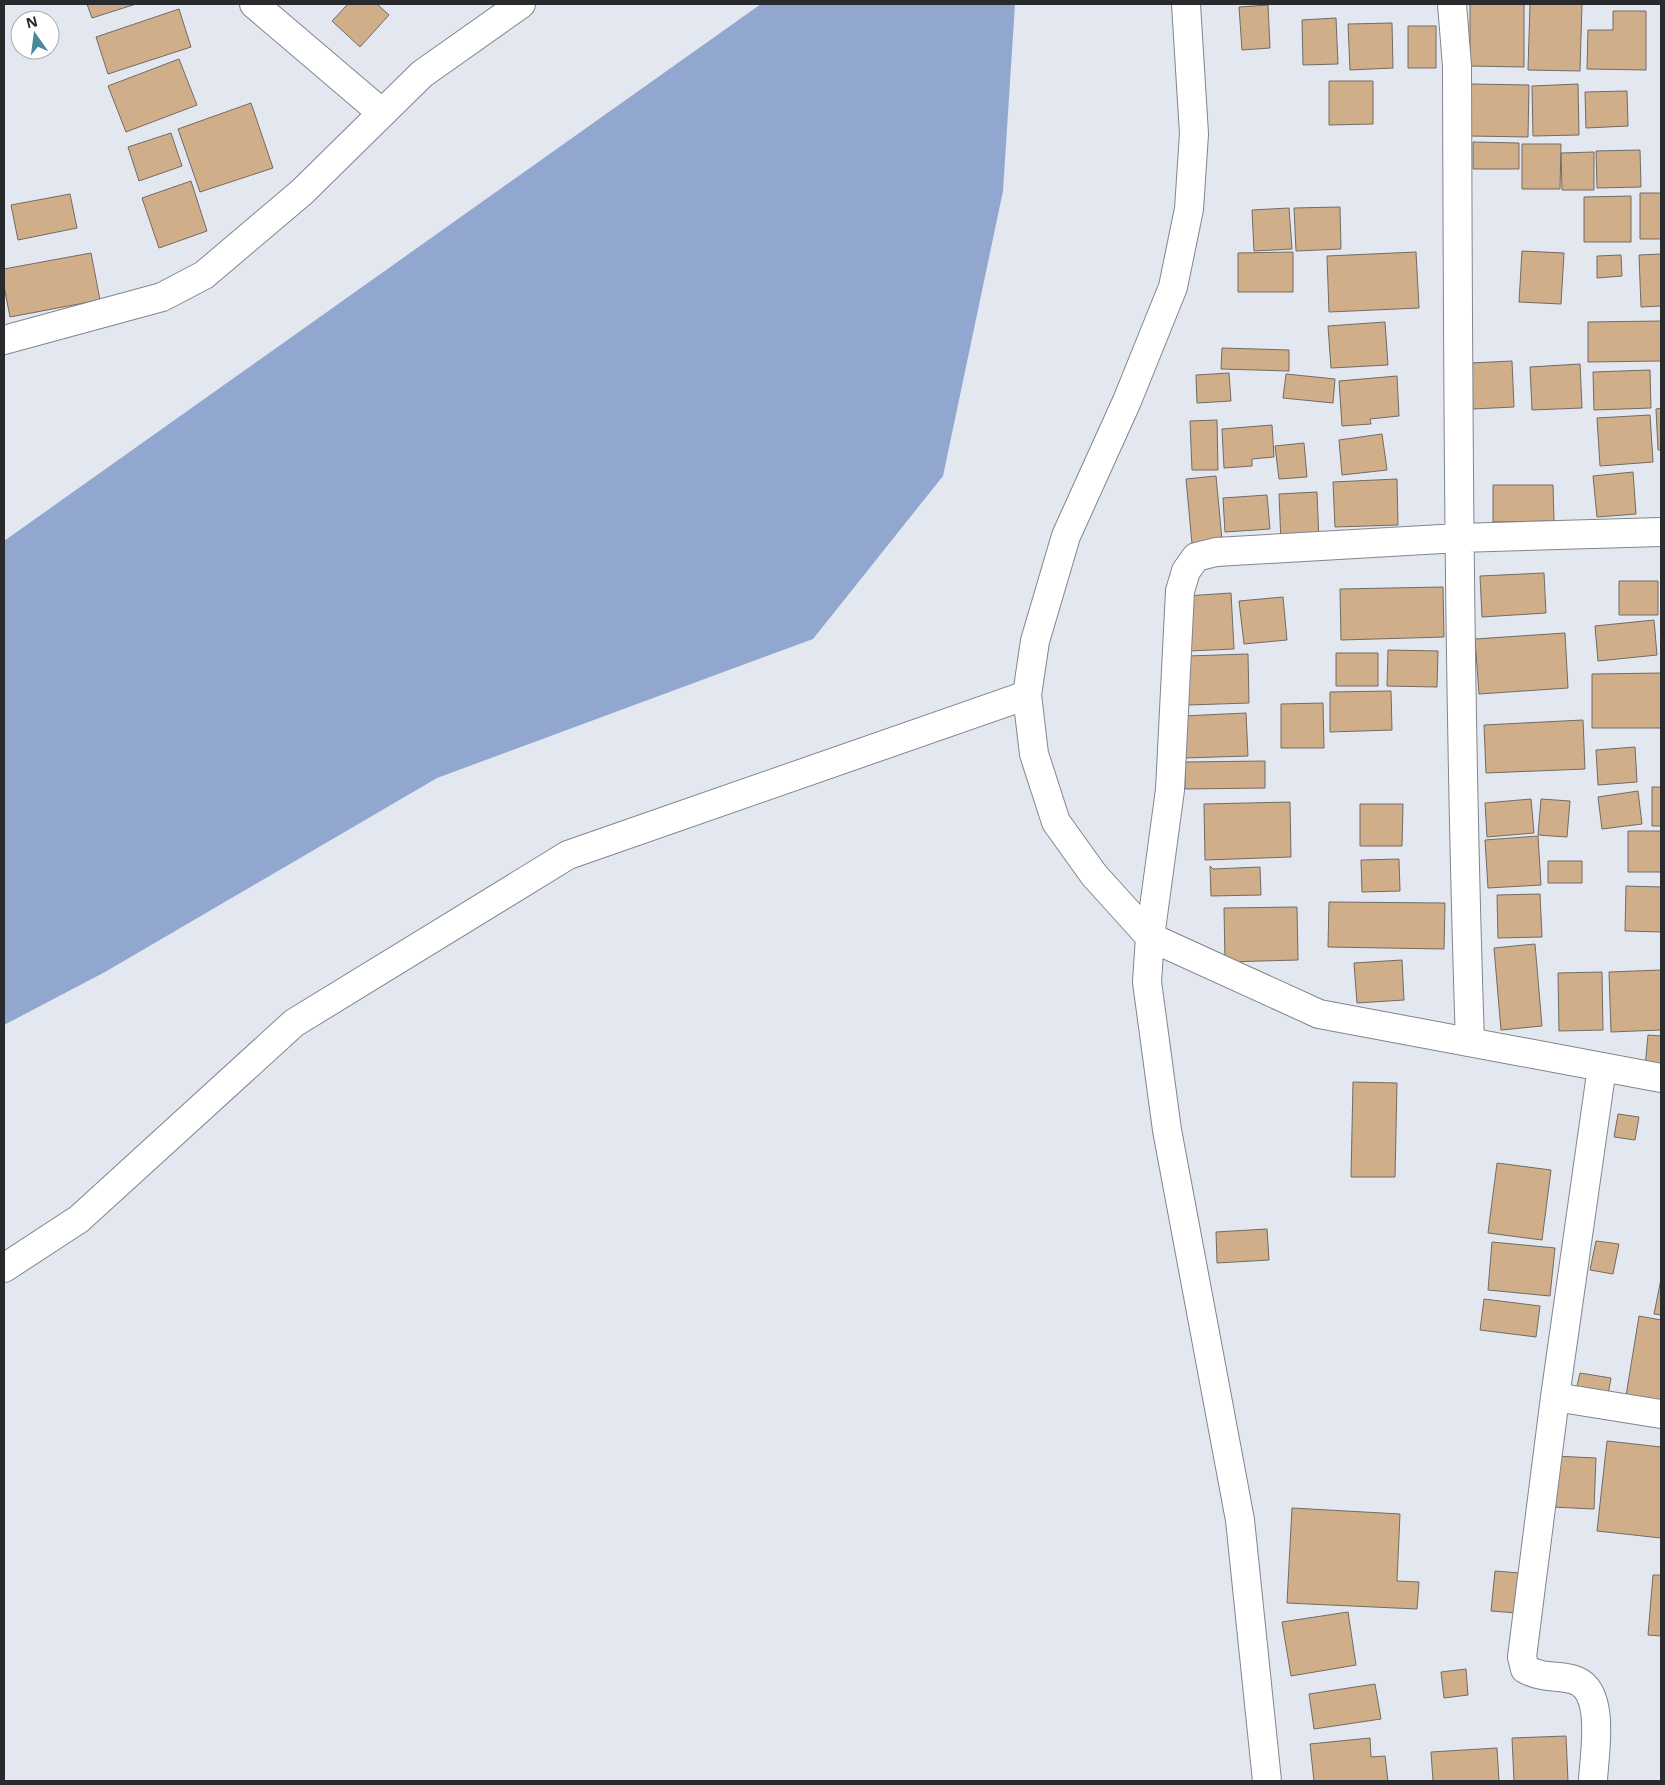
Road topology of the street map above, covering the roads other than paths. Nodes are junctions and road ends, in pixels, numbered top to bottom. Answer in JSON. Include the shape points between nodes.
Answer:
{"nodes":[{"id":1,"x":254,"y":4,"type":"edge"},
{"id":2,"x":521,"y":4,"type":"edge"},
{"id":3,"x":1186,"y":4,"type":"edge"},
{"id":4,"x":1452,"y":4,"type":"edge"},
{"id":5,"x":382,"y":112,"type":"junction"},
{"id":6,"x":4,"y":340,"type":"edge"},
{"id":7,"x":1661,"y":532,"type":"edge"},
{"id":8,"x":1459,"y":538,"type":"junction"},
{"id":9,"x":1027,"y":695,"type":"junction"},
{"id":10,"x":1150,"y":937,"type":"junction"},
{"id":11,"x":1470,"y":1042,"type":"junction"},
{"id":12,"x":1602,"y":1068,"type":"junction"},
{"id":13,"x":1661,"y":1078,"type":"edge"},
{"id":14,"x":4,"y":1268,"type":"edge"},
{"id":15,"x":1555,"y":1397,"type":"junction"},
{"id":16,"x":1661,"y":1414,"type":"edge"},
{"id":17,"x":1267,"y":1781,"type":"edge"},
{"id":18,"x":1593,"y":1781,"type":"edge"}],
"edges":[{"from":1,"to":5,"type":"street"},
{"from":2,"to":5,"type":"street","via":[[422,74]]},
{"from":3,"to":9,"type":"street","via":[[1194,134],[1189,209],[1173,287],[1127,401],[1066,536],[1035,641]]},
{"from":4,"to":8,"type":"street","via":[[1457,66]]},
{"from":5,"to":6,"type":"street","via":[[302,192],[204,275],[162,297]]},
{"from":7,"to":8,"type":"street"},
{"from":8,"to":10,"type":"street","via":[[1216,552],[1196,557],[1186,571],[1180,591],[1170,790]]},
{"from":8,"to":11,"type":"street"},
{"from":9,"to":10,"type":"street","via":[[1034,754],[1056,822],[1094,875]]},
{"from":9,"to":14,"type":"street","via":[[568,856],[294,1023],[79,1219]]},
{"from":10,"to":11,"type":"street","via":[[1319,1014]]},
{"from":10,"to":17,"type":"street","via":[[1147,982],[1167,1130],[1240,1520]]},
{"from":11,"to":12,"type":"street"},
{"from":12,"to":13,"type":"street"},
{"from":12,"to":15,"type":"street"},
{"from":15,"to":16,"type":"street"},
{"from":15,"to":18,"type":"street","via":[[1522,1658],[1525,1669],[1536,1675],[1576,1681],[1593,1698],[1596,1710]]}]}
